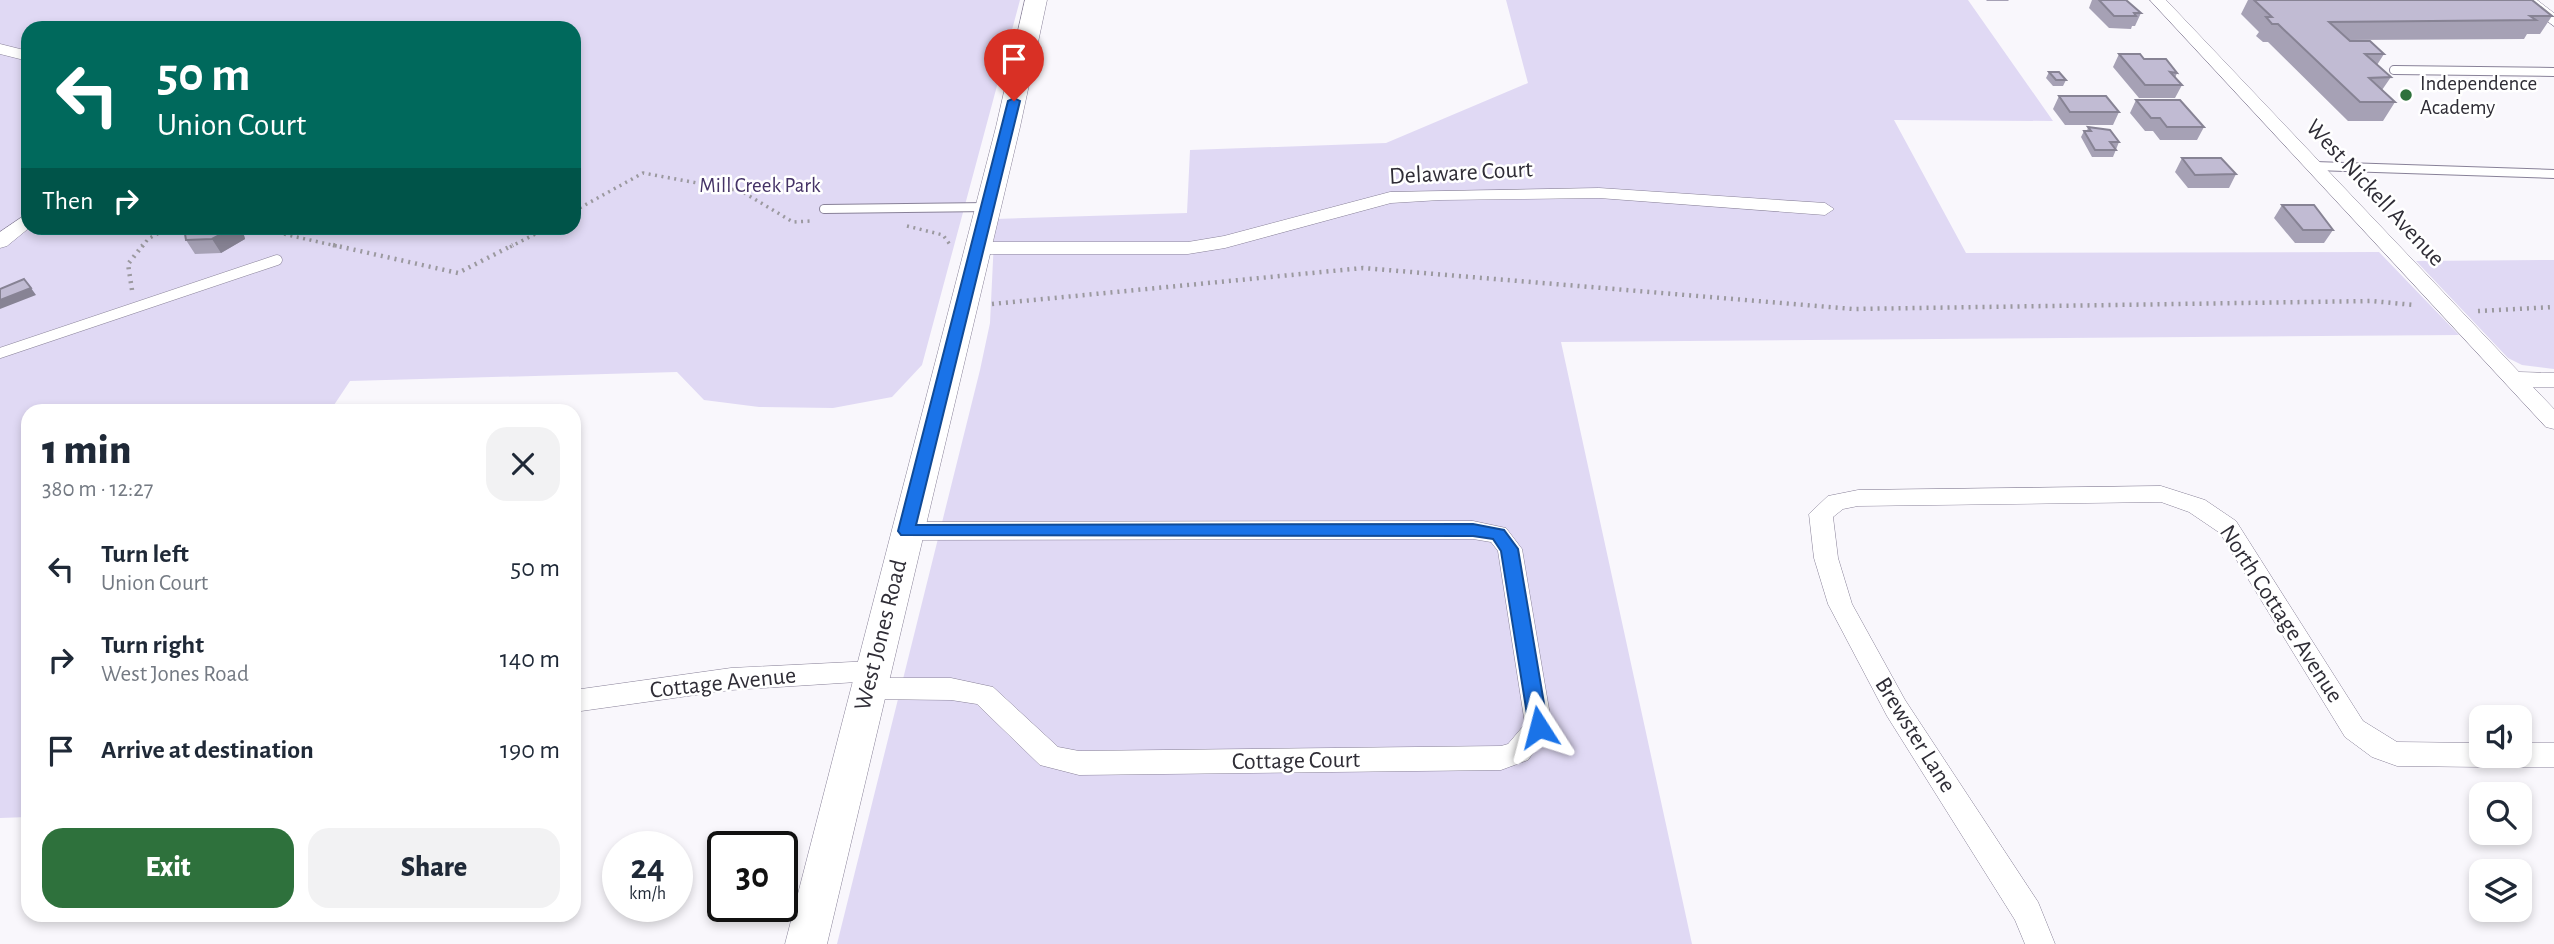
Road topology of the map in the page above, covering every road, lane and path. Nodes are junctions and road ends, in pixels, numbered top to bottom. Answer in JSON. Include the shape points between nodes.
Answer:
{"nodes":[{"id":1,"x":1036,"y":0,"type":"edge"},
{"id":2,"x":2158,"y":0,"type":"edge"},
{"id":3,"x":2527,"y":0,"type":"edge"},
{"id":4,"x":2554,"y":21,"type":"edge"},
{"id":5,"x":0,"y":49,"type":"edge"},
{"id":6,"x":21,"y":54,"type":"edge"},
{"id":7,"x":2394,"y":70,"type":"dead end"},
{"id":8,"x":2554,"y":72,"type":"edge"},
{"id":9,"x":2315,"y":166,"type":"junction"},
{"id":10,"x":2554,"y":174,"type":"edge"},
{"id":11,"x":581,"y":207,"type":"edge"},
{"id":12,"x":988,"y":207,"type":"junction"},
{"id":13,"x":910,"y":208,"type":"junction"},
{"id":14,"x":824,"y":209,"type":"joint"},
{"id":15,"x":1825,"y":209,"type":"dead end"},
{"id":16,"x":21,"y":225,"type":"edge"},
{"id":17,"x":155,"y":235,"type":"edge"},
{"id":18,"x":288,"y":235,"type":"edge"},
{"id":19,"x":533,"y":235,"type":"edge"},
{"id":20,"x":0,"y":242,"type":"edge"},
{"id":21,"x":965,"y":249,"type":"junction"},
{"id":22,"x":278,"y":260,"type":"dead end"},
{"id":23,"x":962,"y":307,"type":"junction"},
{"id":24,"x":2554,"y":307,"type":"edge"},
{"id":25,"x":135,"y":308,"type":"junction"},
{"id":26,"x":2453,"y":312,"type":"junction"},
{"id":27,"x":0,"y":353,"type":"edge"},
{"id":28,"x":2514,"y":379,"type":"junction"},
{"id":29,"x":2554,"y":380,"type":"edge"},
{"id":30,"x":2554,"y":422,"type":"edge"},
{"id":31,"x":1821,"y":514,"type":"joint"},
{"id":32,"x":907,"y":531,"type":"junction"},
{"id":33,"x":869,"y":679,"type":"junction"},
{"id":34,"x":581,"y":700,"type":"edge"},
{"id":35,"x":2469,"y":755,"type":"edge"},
{"id":36,"x":2532,"y":755,"type":"edge"},
{"id":37,"x":2554,"y":755,"type":"edge"},
{"id":38,"x":806,"y":944,"type":"edge"},
{"id":39,"x":2040,"y":944,"type":"edge"}],
"edges":[{"from":1,"to":12,"type":"street","name":"West Jones Road"},
{"from":2,"to":9,"type":"street","name":"West Nickell Avenue"},
{"from":3,"to":4,"type":"street"},
{"from":5,"to":6,"type":"street"},
{"from":7,"to":8,"type":"lane"},
{"from":9,"to":10,"type":"lane"},
{"from":9,"to":26,"type":"street","name":"West Nickell Avenue"},
{"from":11,"to":14,"type":"path","via":[[643,173],[741,191],[799,224],[814,221]]},
{"from":12,"to":13,"type":"lane"},
{"from":12,"to":21,"type":"street","name":"West Jones Road"},
{"from":13,"to":14,"type":"lane"},
{"from":13,"to":21,"type":"path","via":[[904,224],[943,236]]},
{"from":15,"to":21,"type":"street","name":"Delaware Court","via":[[1599,193],[1440,195],[1390,198],[1188,248]]},
{"from":16,"to":20,"type":"street"},
{"from":17,"to":25,"type":"path","via":[[128,264]]},
{"from":18,"to":19,"type":"path","via":[[458,273]]},
{"from":21,"to":23,"type":"street","name":"West Jones Road"},
{"from":22,"to":25,"type":"lane"},
{"from":23,"to":26,"type":"path","via":[[1363,268],[1853,309],[2372,301]]},
{"from":23,"to":32,"type":"street","name":"West Jones Road"},
{"from":24,"to":26,"type":"path"},
{"from":25,"to":27,"type":"lane"},
{"from":26,"to":28,"type":"street","name":"West Nickell Avenue"},
{"from":28,"to":29,"type":"street"},
{"from":28,"to":30,"type":"street","name":"West Nickell Avenue"},
{"from":31,"to":35,"type":"street","name":"North Cottage Avenue","via":[[1836,502],[1858,498],[2161,494],[2186,499],[2228,527],[2354,729],[2397,754]]},
{"from":31,"to":39,"type":"street","name":"Brewster Lane","via":[[1826,558],[1840,604],[1896,709],[2028,912]]},
{"from":32,"to":33,"type":"street","name":"West Jones Road"},
{"from":32,"to":33,"type":"street","name":"Cottage Court","via":[[1473,530],[1498,534],[1510,549],[1539,727],[1518,752],[1501,758],[1079,763],[1051,757],[984,695]]},
{"from":33,"to":34,"type":"street","name":"Cottage Avenue","via":[[731,679]]},
{"from":33,"to":38,"type":"street","name":"West Jones Road"},
{"from":36,"to":37,"type":"street"}]}
